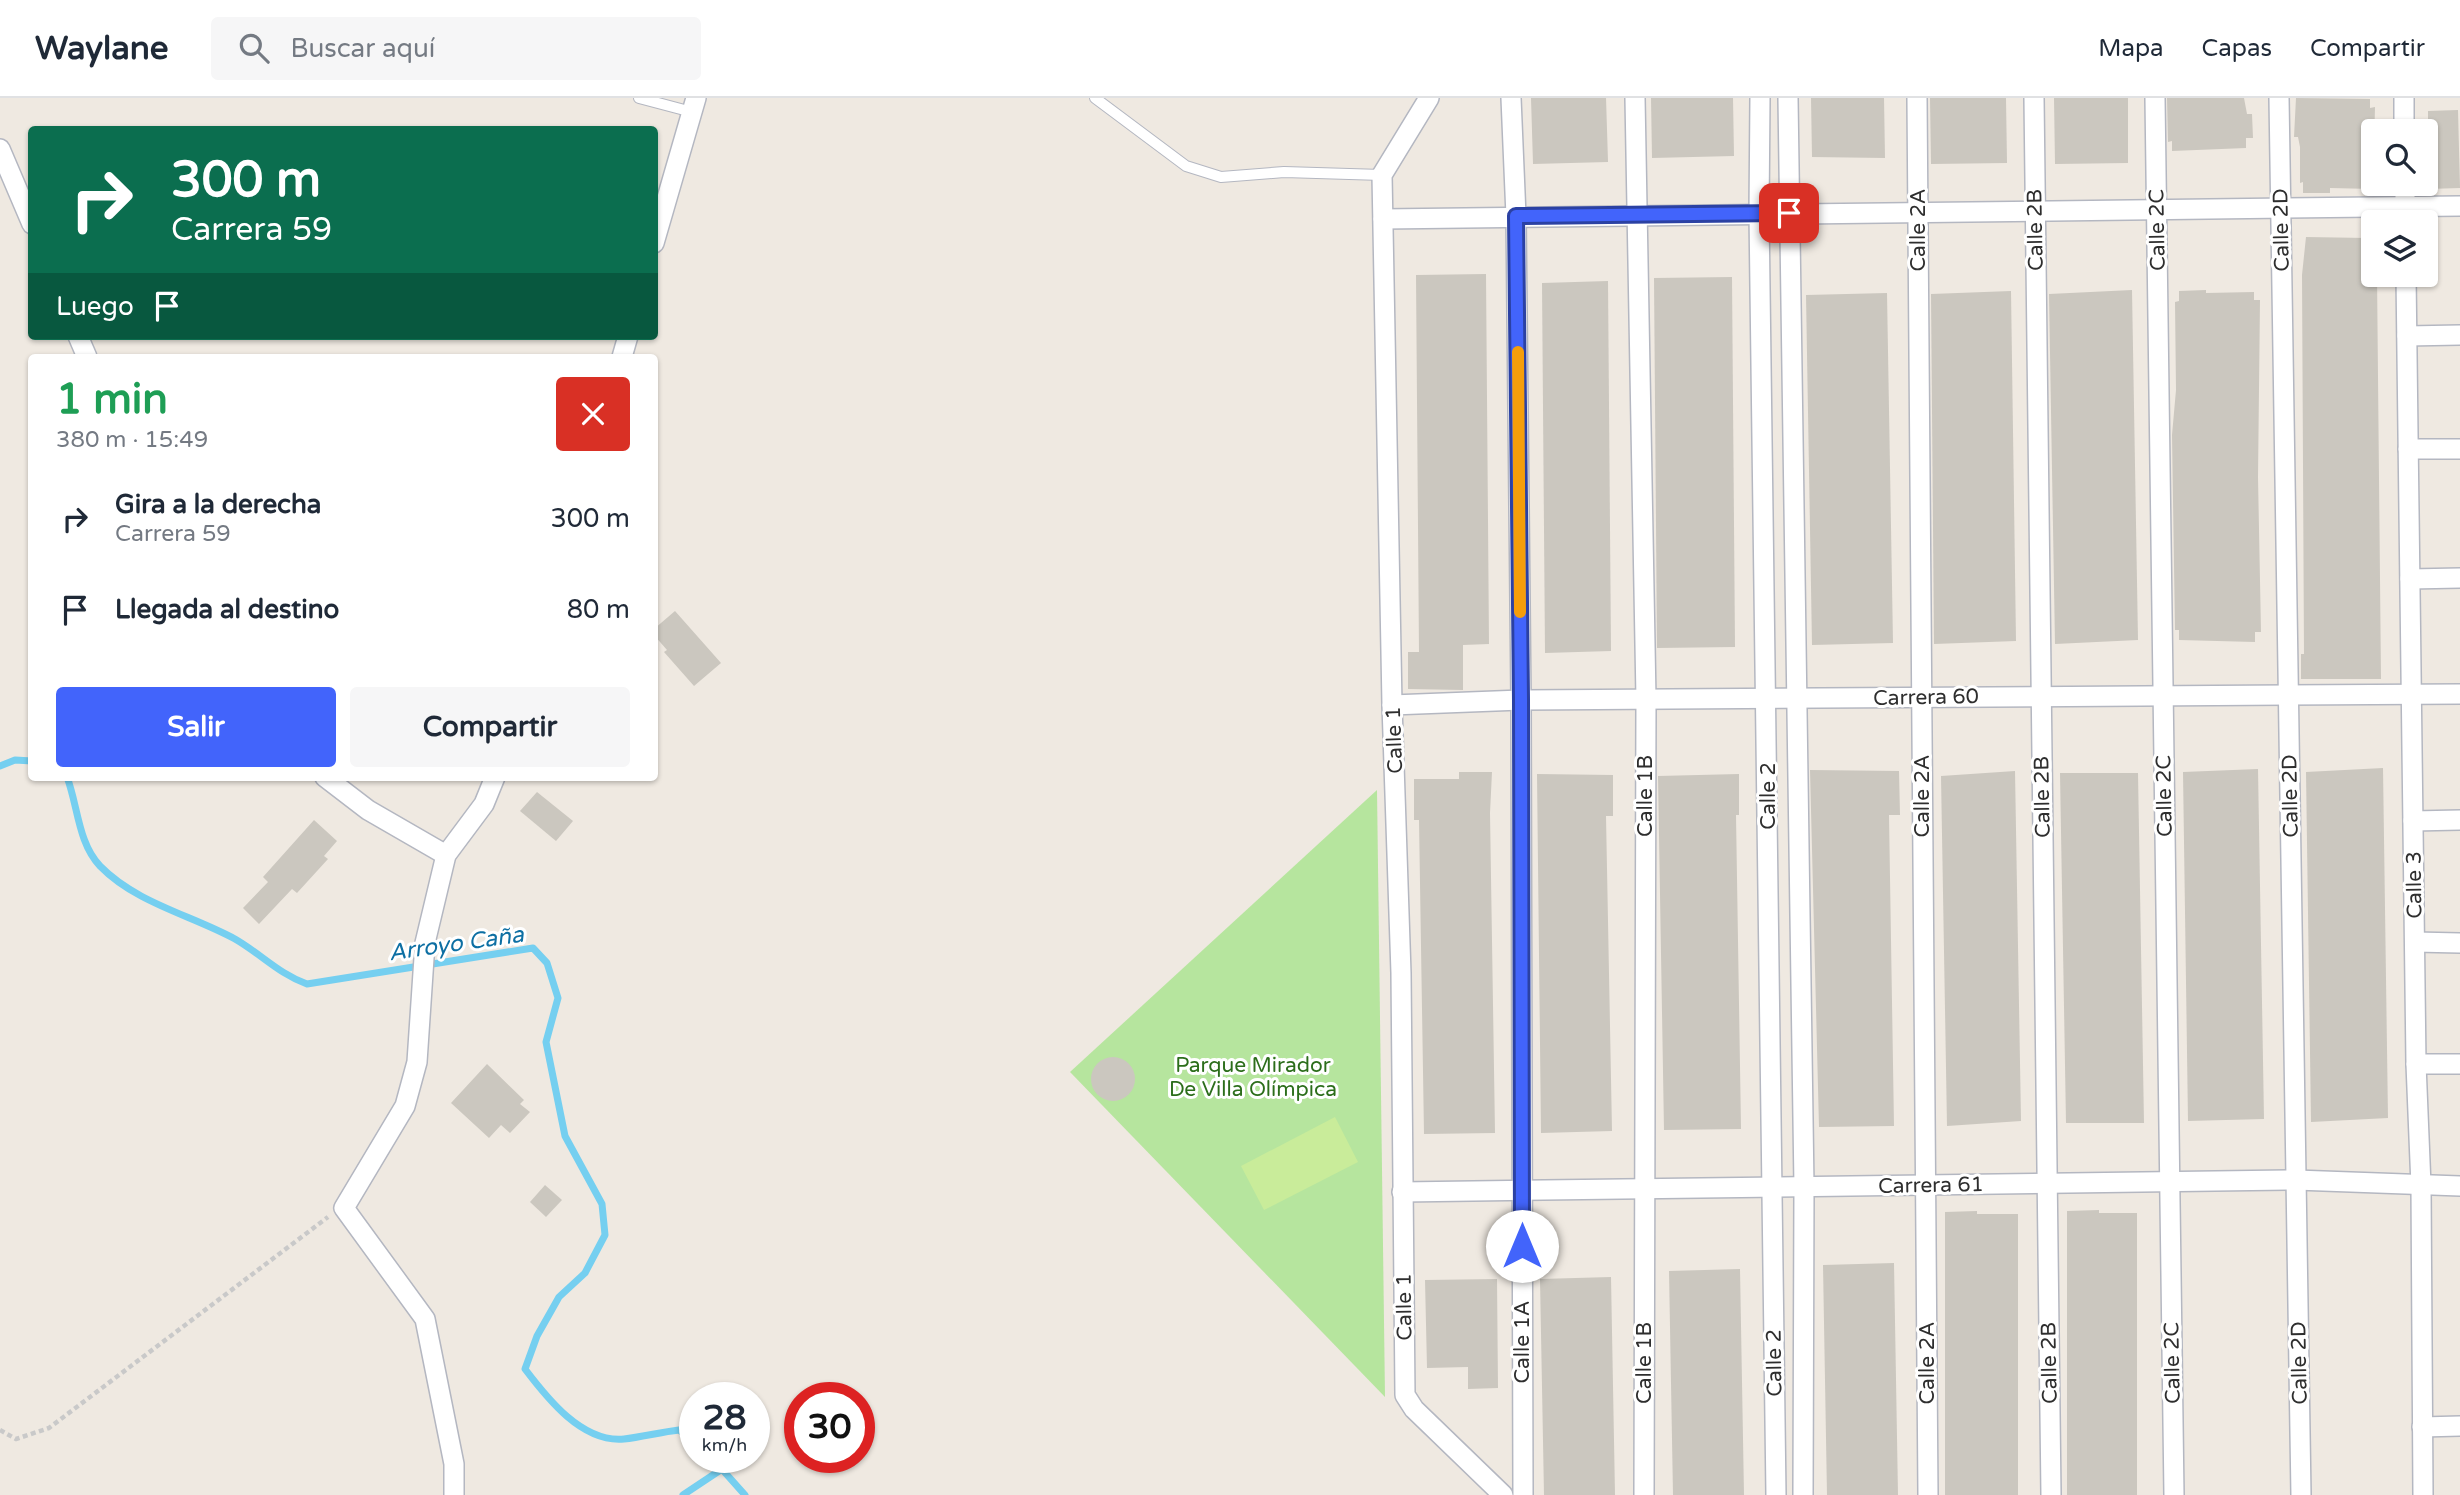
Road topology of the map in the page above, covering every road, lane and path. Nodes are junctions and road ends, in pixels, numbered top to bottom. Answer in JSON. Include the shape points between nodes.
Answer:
{"nodes":[{"id":1,"x":639,"y":98,"type":"edge"},
{"id":2,"x":1095,"y":98,"type":"edge"},
{"id":3,"x":1429,"y":98,"type":"edge"},
{"id":4,"x":1511,"y":98,"type":"edge"},
{"id":5,"x":1634,"y":98,"type":"edge"},
{"id":6,"x":1760,"y":98,"type":"edge"},
{"id":7,"x":1788,"y":98,"type":"edge"},
{"id":8,"x":1917,"y":98,"type":"edge"},
{"id":9,"x":2034,"y":98,"type":"edge"},
{"id":10,"x":2155,"y":98,"type":"edge"},
{"id":11,"x":2279,"y":98,"type":"edge"},
{"id":12,"x":2404,"y":98,"type":"edge"},
{"id":13,"x":694,"y":105,"type":"edge"},
{"id":14,"x":2404,"y":119,"type":"edge"},
{"id":15,"x":0,"y":149,"type":"edge"},
{"id":16,"x":1382,"y":175,"type":"junction"},
{"id":17,"x":2281,"y":206,"type":"junction"},
{"id":18,"x":2460,"y":206,"type":"edge"},
{"id":19,"x":2156,"y":208,"type":"junction"},
{"id":20,"x":2035,"y":209,"type":"junction"},
{"id":21,"x":2436,"y":210,"type":"edge"},
{"id":22,"x":1918,"y":211,"type":"junction"},
{"id":23,"x":2361,"y":212,"type":"edge"},
{"id":24,"x":1759,"y":213,"type":"junction"},
{"id":25,"x":1789,"y":213,"type":"junction"},
{"id":26,"x":28,"y":215,"type":"edge"},
{"id":27,"x":1637,"y":215,"type":"junction"},
{"id":28,"x":1516,"y":216,"type":"junction"},
{"id":29,"x":1384,"y":219,"type":"junction"},
{"id":30,"x":658,"y":229,"type":"edge"},
{"id":31,"x":2406,"y":287,"type":"edge"},
{"id":32,"x":2460,"y":335,"type":"edge"},
{"id":33,"x":2407,"y":336,"type":"junction"},
{"id":34,"x":2408,"y":449,"type":"junction"},
{"id":35,"x":2460,"y":449,"type":"edge"},
{"id":36,"x":2460,"y":578,"type":"edge"},
{"id":37,"x":2410,"y":579,"type":"junction"},
{"id":38,"x":2411,"y":692,"type":"junction"},
{"id":39,"x":2289,"y":694,"type":"junction"},
{"id":40,"x":2460,"y":694,"type":"edge"},
{"id":41,"x":2163,"y":695,"type":"junction"},
{"id":42,"x":2041,"y":696,"type":"junction"},
{"id":43,"x":1922,"y":697,"type":"junction"},
{"id":44,"x":1768,"y":698,"type":"junction"},
{"id":45,"x":1798,"y":698,"type":"junction"},
{"id":46,"x":1646,"y":699,"type":"junction"},
{"id":47,"x":1521,"y":700,"type":"junction"},
{"id":48,"x":1392,"y":705,"type":"junction"},
{"id":49,"x":330,"y":781,"type":"edge"},
{"id":50,"x":493,"y":781,"type":"edge"},
{"id":51,"x":2460,"y":820,"type":"edge"},
{"id":52,"x":2413,"y":821,"type":"junction"},
{"id":53,"x":446,"y":855,"type":"junction"},
{"id":54,"x":2414,"y":942,"type":"junction"},
{"id":55,"x":2460,"y":943,"type":"edge"},
{"id":56,"x":2416,"y":1064,"type":"junction"},
{"id":57,"x":2460,"y":1064,"type":"edge"},
{"id":58,"x":2296,"y":1180,"type":"junction"},
{"id":59,"x":2169,"y":1182,"type":"junction"},
{"id":60,"x":2047,"y":1183,"type":"junction"},
{"id":61,"x":1926,"y":1185,"type":"junction"},
{"id":62,"x":1804,"y":1186,"type":"junction"},
{"id":63,"x":2421,"y":1186,"type":"junction"},
{"id":64,"x":2460,"y":1186,"type":"edge"},
{"id":65,"x":1771,"y":1187,"type":"junction"},
{"id":66,"x":1643,"y":1188,"type":"junction"},
{"id":67,"x":1521,"y":1190,"type":"junction"},
{"id":68,"x":1402,"y":1192,"type":"junction"},
{"id":69,"x":344,"y":1208,"type":"junction"},
{"id":70,"x":2460,"y":1426,"type":"edge"},
{"id":71,"x":2422,"y":1427,"type":"junction"},
{"id":72,"x":0,"y":1430,"type":"edge"},
{"id":73,"x":454,"y":1495,"type":"edge"},
{"id":74,"x":1503,"y":1495,"type":"edge"},
{"id":75,"x":1523,"y":1495,"type":"edge"},
{"id":76,"x":1644,"y":1495,"type":"edge"},
{"id":77,"x":1776,"y":1495,"type":"edge"},
{"id":78,"x":1803,"y":1495,"type":"edge"},
{"id":79,"x":1928,"y":1495,"type":"edge"},
{"id":80,"x":2051,"y":1495,"type":"edge"},
{"id":81,"x":2174,"y":1495,"type":"edge"},
{"id":82,"x":2301,"y":1495,"type":"edge"},
{"id":83,"x":2423,"y":1495,"type":"edge"}],
"edges":[{"from":1,"to":13,"type":"lane"},
{"from":2,"to":16,"type":"lane","via":[[1186,166],[1221,177],[1284,172]]},
{"from":3,"to":16,"type":"street"},
{"from":4,"to":28,"type":"street","name":"Calle 1A"},
{"from":5,"to":27,"type":"street","name":"Calle 1B"},
{"from":6,"to":24,"type":"street","name":"Calle 2"},
{"from":7,"to":25,"type":"street","name":"Calle 2"},
{"from":8,"to":22,"type":"street","name":"Calle 2A"},
{"from":9,"to":20,"type":"street","name":"Calle 2B"},
{"from":10,"to":19,"type":"street","name":"Calle 2C"},
{"from":11,"to":17,"type":"street","name":"Calle 2D"},
{"from":12,"to":14,"type":"street"},
{"from":13,"to":30,"type":"street"},
{"from":15,"to":26,"type":"street"},
{"from":16,"to":29,"type":"street","name":"Calle 1"},
{"from":17,"to":19,"type":"street"},
{"from":17,"to":23,"type":"street"},
{"from":17,"to":39,"type":"street","name":"Calle 2D"},
{"from":18,"to":21,"type":"street"},
{"from":19,"to":20,"type":"street"},
{"from":19,"to":41,"type":"street","name":"Calle 2C"},
{"from":20,"to":22,"type":"street"},
{"from":20,"to":42,"type":"street","name":"Calle 2B"},
{"from":22,"to":25,"type":"street"},
{"from":22,"to":43,"type":"street","name":"Calle 2A"},
{"from":24,"to":25,"type":"street"},
{"from":24,"to":27,"type":"street"},
{"from":24,"to":44,"type":"street","name":"Calle 2"},
{"from":25,"to":45,"type":"street","name":"Calle 2"},
{"from":27,"to":28,"type":"street"},
{"from":27,"to":46,"type":"street","name":"Calle 1B"},
{"from":28,"to":29,"type":"street"},
{"from":28,"to":47,"type":"street","name":"Calle 1A"},
{"from":29,"to":48,"type":"street","name":"Calle 1"},
{"from":31,"to":33,"type":"street","name":"Calle 3"},
{"from":32,"to":33,"type":"street"},
{"from":33,"to":34,"type":"street","name":"Calle 3"},
{"from":34,"to":35,"type":"street"},
{"from":34,"to":37,"type":"street","name":"Calle 3"},
{"from":36,"to":37,"type":"street"},
{"from":37,"to":38,"type":"street","name":"Calle 3"},
{"from":38,"to":39,"type":"street","name":"Carrera 60"},
{"from":38,"to":40,"type":"street","name":"Carrera 60"},
{"from":38,"to":52,"type":"street","name":"Calle 3"},
{"from":39,"to":41,"type":"street","name":"Carrera 60"},
{"from":39,"to":58,"type":"street","name":"Calle 2D"},
{"from":41,"to":42,"type":"street","name":"Carrera 60"},
{"from":41,"to":59,"type":"street","name":"Calle 2C"},
{"from":42,"to":43,"type":"street","name":"Carrera 60"},
{"from":42,"to":60,"type":"street","name":"Calle 2B"},
{"from":43,"to":45,"type":"street","name":"Carrera 60"},
{"from":43,"to":61,"type":"street","name":"Calle 2A"},
{"from":44,"to":45,"type":"street","name":"Carrera 60"},
{"from":44,"to":46,"type":"street","name":"Carrera 60"},
{"from":44,"to":65,"type":"street","name":"Calle 2"},
{"from":45,"to":62,"type":"street","name":"Calle 2"},
{"from":46,"to":47,"type":"street","name":"Carrera 60"},
{"from":46,"to":66,"type":"street","name":"Calle 1B"},
{"from":47,"to":48,"type":"street","name":"Carrera 60"},
{"from":47,"to":67,"type":"street","name":"Calle 1A"},
{"from":48,"to":68,"type":"street","name":"Calle 1"},
{"from":49,"to":53,"type":"street","via":[[368,810]]},
{"from":50,"to":53,"type":"street","via":[[484,804]]},
{"from":51,"to":52,"type":"street"},
{"from":52,"to":54,"type":"street","name":"Calle 3"},
{"from":53,"to":69,"type":"street","via":[[425,943],[417,1062],[405,1106]]},
{"from":54,"to":55,"type":"street"},
{"from":54,"to":56,"type":"street","name":"Calle 3"},
{"from":56,"to":57,"type":"street"},
{"from":56,"to":63,"type":"street","name":"Calle 3"},
{"from":58,"to":59,"type":"street","name":"Carrera 61"},
{"from":58,"to":63,"type":"street","name":"Carrera 61"},
{"from":58,"to":82,"type":"street","name":"Calle 2D"},
{"from":59,"to":60,"type":"street","name":"Carrera 61"},
{"from":59,"to":81,"type":"street","name":"Calle 2C"},
{"from":60,"to":61,"type":"street","name":"Carrera 61"},
{"from":60,"to":80,"type":"street","name":"Calle 2B"},
{"from":61,"to":62,"type":"street","name":"Carrera 61"},
{"from":61,"to":79,"type":"street","name":"Calle 2A"},
{"from":62,"to":65,"type":"street","name":"Carrera 61"},
{"from":62,"to":78,"type":"street","name":"Calle 2"},
{"from":63,"to":64,"type":"street","name":"Carrera 61"},
{"from":63,"to":71,"type":"street","name":"Calle 3"},
{"from":65,"to":66,"type":"street","name":"Carrera 61"},
{"from":65,"to":77,"type":"street","name":"Calle 2"},
{"from":66,"to":67,"type":"street","name":"Carrera 61"},
{"from":66,"to":76,"type":"street","name":"Calle 1B"},
{"from":67,"to":68,"type":"street","name":"Carrera 61"},
{"from":67,"to":75,"type":"street","name":"Calle 1A"},
{"from":68,"to":74,"type":"street","name":"Calle 1","via":[[1405,1395]]},
{"from":69,"to":72,"type":"path","via":[[312,1227],[48,1428],[16,1439]]},
{"from":69,"to":73,"type":"street","via":[[425,1320],[454,1464]]},
{"from":70,"to":71,"type":"street"},
{"from":71,"to":83,"type":"street","name":"Calle 3"}]}
